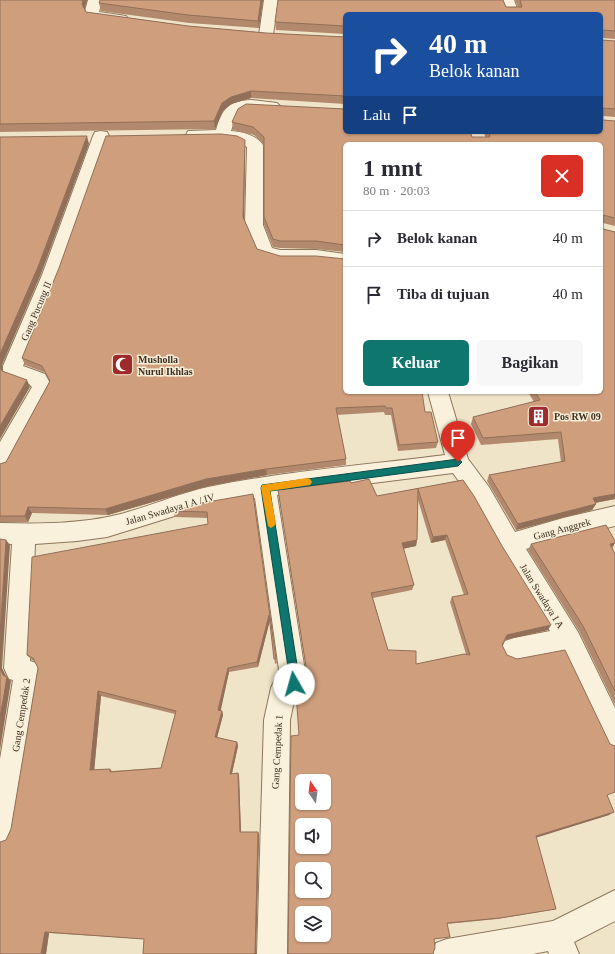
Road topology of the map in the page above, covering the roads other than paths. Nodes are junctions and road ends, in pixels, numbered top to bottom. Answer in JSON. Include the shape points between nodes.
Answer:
{"nodes":[{"id":1,"x":271,"y":0,"type":"edge"},
{"id":2,"x":507,"y":0,"type":"edge"},
{"id":3,"x":94,"y":6,"type":"edge"},
{"id":4,"x":511,"y":12,"type":"edge"},
{"id":5,"x":138,"y":21,"type":"edge"},
{"id":6,"x":251,"y":34,"type":"edge"},
{"id":7,"x":288,"y":107,"type":"edge"},
{"id":8,"x":177,"y":135,"type":"edge"},
{"id":9,"x":222,"y":135,"type":"junction"},
{"id":10,"x":101,"y":136,"type":"dead end"},
{"id":11,"x":343,"y":260,"type":"edge"},
{"id":12,"x":439,"y":394,"type":"edge"},
{"id":13,"x":0,"y":462,"type":"edge"},
{"id":14,"x":458,"y":462,"type":"junction"},
{"id":15,"x":265,"y":488,"type":"junction"},
{"id":16,"x":615,"y":516,"type":"edge"},
{"id":17,"x":12,"y":534,"type":"edge"},
{"id":18,"x":509,"y":544,"type":"junction"},
{"id":19,"x":569,"y":640,"type":"junction"},
{"id":20,"x":514,"y":650,"type":"dead end"},
{"id":21,"x":615,"y":737,"type":"edge"},
{"id":22,"x":0,"y":831,"type":"edge"},
{"id":23,"x":615,"y":905,"type":"edge"},
{"id":24,"x":560,"y":945,"type":"edge"},
{"id":25,"x":272,"y":954,"type":"edge"},
{"id":26,"x":447,"y":954,"type":"edge"}],
"edges":[{"from":1,"to":6,"type":"street","via":[[273,35]]},
{"from":2,"to":4,"type":"street"},
{"from":3,"to":5,"type":"street","via":[[93,15]]},
{"from":7,"to":9,"type":"street","via":[[240,106],[231,111]]},
{"from":8,"to":9,"type":"street"},
{"from":9,"to":11,"type":"street","via":[[242,137],[255,145],[254,225],[265,252],[280,256],[316,256]]},
{"from":10,"to":13,"type":"street","name":"Gang Pucung II","via":[[51,274],[12,366],[17,374],[39,378],[42,387]]},
{"from":12,"to":14,"type":"street","name":"Jalan Swadaya I A"},
{"from":14,"to":15,"type":"street","name":"Jalan Swadaya I A / IV"},
{"from":14,"to":18,"type":"street","name":"Jalan Swadaya I A","via":[[481,494]]},
{"from":15,"to":17,"type":"street","name":"Jalan Swadaya I A / IV","via":[[206,497],[119,524],[79,530]]},
{"from":15,"to":25,"type":"street","name":"Gang Cempedak 1","via":[[294,684],[284,688],[277,720]]},
{"from":16,"to":18,"type":"street","name":"Gang Anggrek"},
{"from":17,"to":22,"type":"street","name":"Gang Cempedak 2","via":[[17,668],[28,672]]},
{"from":18,"to":19,"type":"street","name":"Jalan Swadaya I A"},
{"from":19,"to":20,"type":"street"},
{"from":19,"to":21,"type":"street","name":"Jalan Swadaya I A"},
{"from":23,"to":24,"type":"street"},
{"from":24,"to":26,"type":"street"}]}
